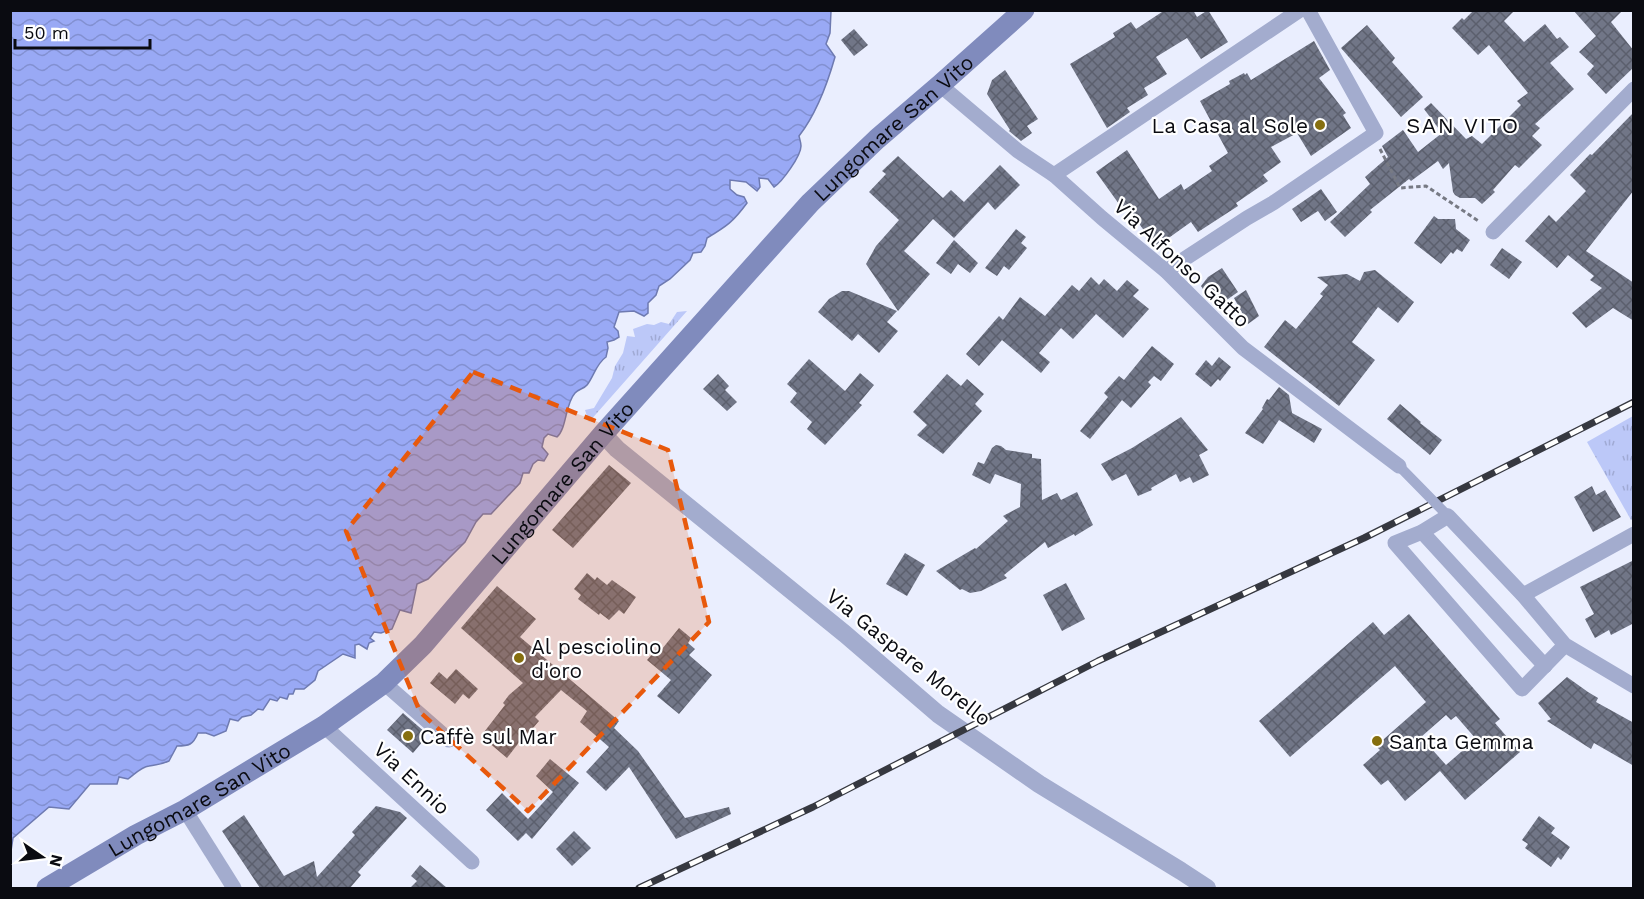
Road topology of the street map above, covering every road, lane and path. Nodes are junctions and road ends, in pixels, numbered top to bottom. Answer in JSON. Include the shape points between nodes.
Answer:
{"nodes":[{"id":1,"x":1024,"y":10,"type":"edge"},
{"id":2,"x":1300,"y":10,"type":"edge"},
{"id":3,"x":1308,"y":10,"type":"edge"},
{"id":4,"x":940,"y":85,"type":"junction"},
{"id":5,"x":1634,"y":89,"type":"edge"},
{"id":6,"x":1375,"y":134,"type":"junction"},
{"id":7,"x":1054,"y":175,"type":"junction"},
{"id":8,"x":1493,"y":232,"type":"joint"},
{"id":9,"x":1166,"y":271,"type":"junction"},
{"id":10,"x":603,"y":434,"type":"junction"},
{"id":11,"x":1399,"y":466,"type":"joint"},
{"id":12,"x":1448,"y":516,"type":"junction"},
{"id":13,"x":1422,"y":532,"type":"junction"},
{"id":14,"x":1634,"y":534,"type":"edge"},
{"id":15,"x":1523,"y":595,"type":"junction"},
{"id":16,"x":1565,"y":645,"type":"junction"},
{"id":17,"x":1545,"y":666,"type":"junction"},
{"id":18,"x":384,"y":682,"type":"junction"},
{"id":19,"x":1634,"y":686,"type":"edge"},
{"id":20,"x":324,"y":726,"type":"junction"},
{"id":21,"x":449,"y":740,"type":"dead end"},
{"id":22,"x":185,"y":810,"type":"junction"},
{"id":23,"x":472,"y":862,"type":"dead end"},
{"id":24,"x":47,"y":888,"type":"edge"},
{"id":25,"x":234,"y":888,"type":"edge"},
{"id":26,"x":1207,"y":888,"type":"edge"}],
"edges":[{"from":1,"to":4,"type":"main road","name":"Lungomare San Vito"},
{"from":2,"to":7,"type":"street"},
{"from":3,"to":6,"type":"street"},
{"from":4,"to":7,"type":"street","name":"Via Alfonso Gatto","via":[[1018,151]]},
{"from":4,"to":10,"type":"main road","name":"Lungomare San Vito","via":[[810,203]]},
{"from":5,"to":8,"type":"street"},
{"from":6,"to":8,"type":"path","via":[[1400,188],[1426,186]]},
{"from":6,"to":9,"type":"street"},
{"from":7,"to":9,"type":"street","name":"Via Alfonso Gatto"},
{"from":9,"to":11,"type":"street","name":"Via Alfonso Gatto","via":[[1243,348]]},
{"from":10,"to":18,"type":"main road","name":"Lungomare San Vito","via":[[423,645]]},
{"from":10,"to":26,"type":"street","name":"Via Gaspare Morello","via":[[938,714],[1039,784]]},
{"from":11,"to":12,"type":"street","bridge":true},
{"from":12,"to":13,"type":"street"},
{"from":12,"to":15,"type":"street"},
{"from":13,"to":17,"type":"street"},
{"from":13,"to":17,"type":"street","via":[[1395,543],[1522,689]]},
{"from":14,"to":15,"type":"street"},
{"from":15,"to":16,"type":"street"},
{"from":16,"to":17,"type":"street"},
{"from":16,"to":19,"type":"street"},
{"from":18,"to":20,"type":"main road","name":"Lungomare San Vito"},
{"from":18,"to":21,"type":"street"},
{"from":20,"to":22,"type":"main road","name":"Lungomare San Vito"},
{"from":20,"to":23,"type":"street","name":"Via Ennio"},
{"from":22,"to":24,"type":"main road","name":"Lungomare San Vito"},
{"from":22,"to":25,"type":"street"}]}
